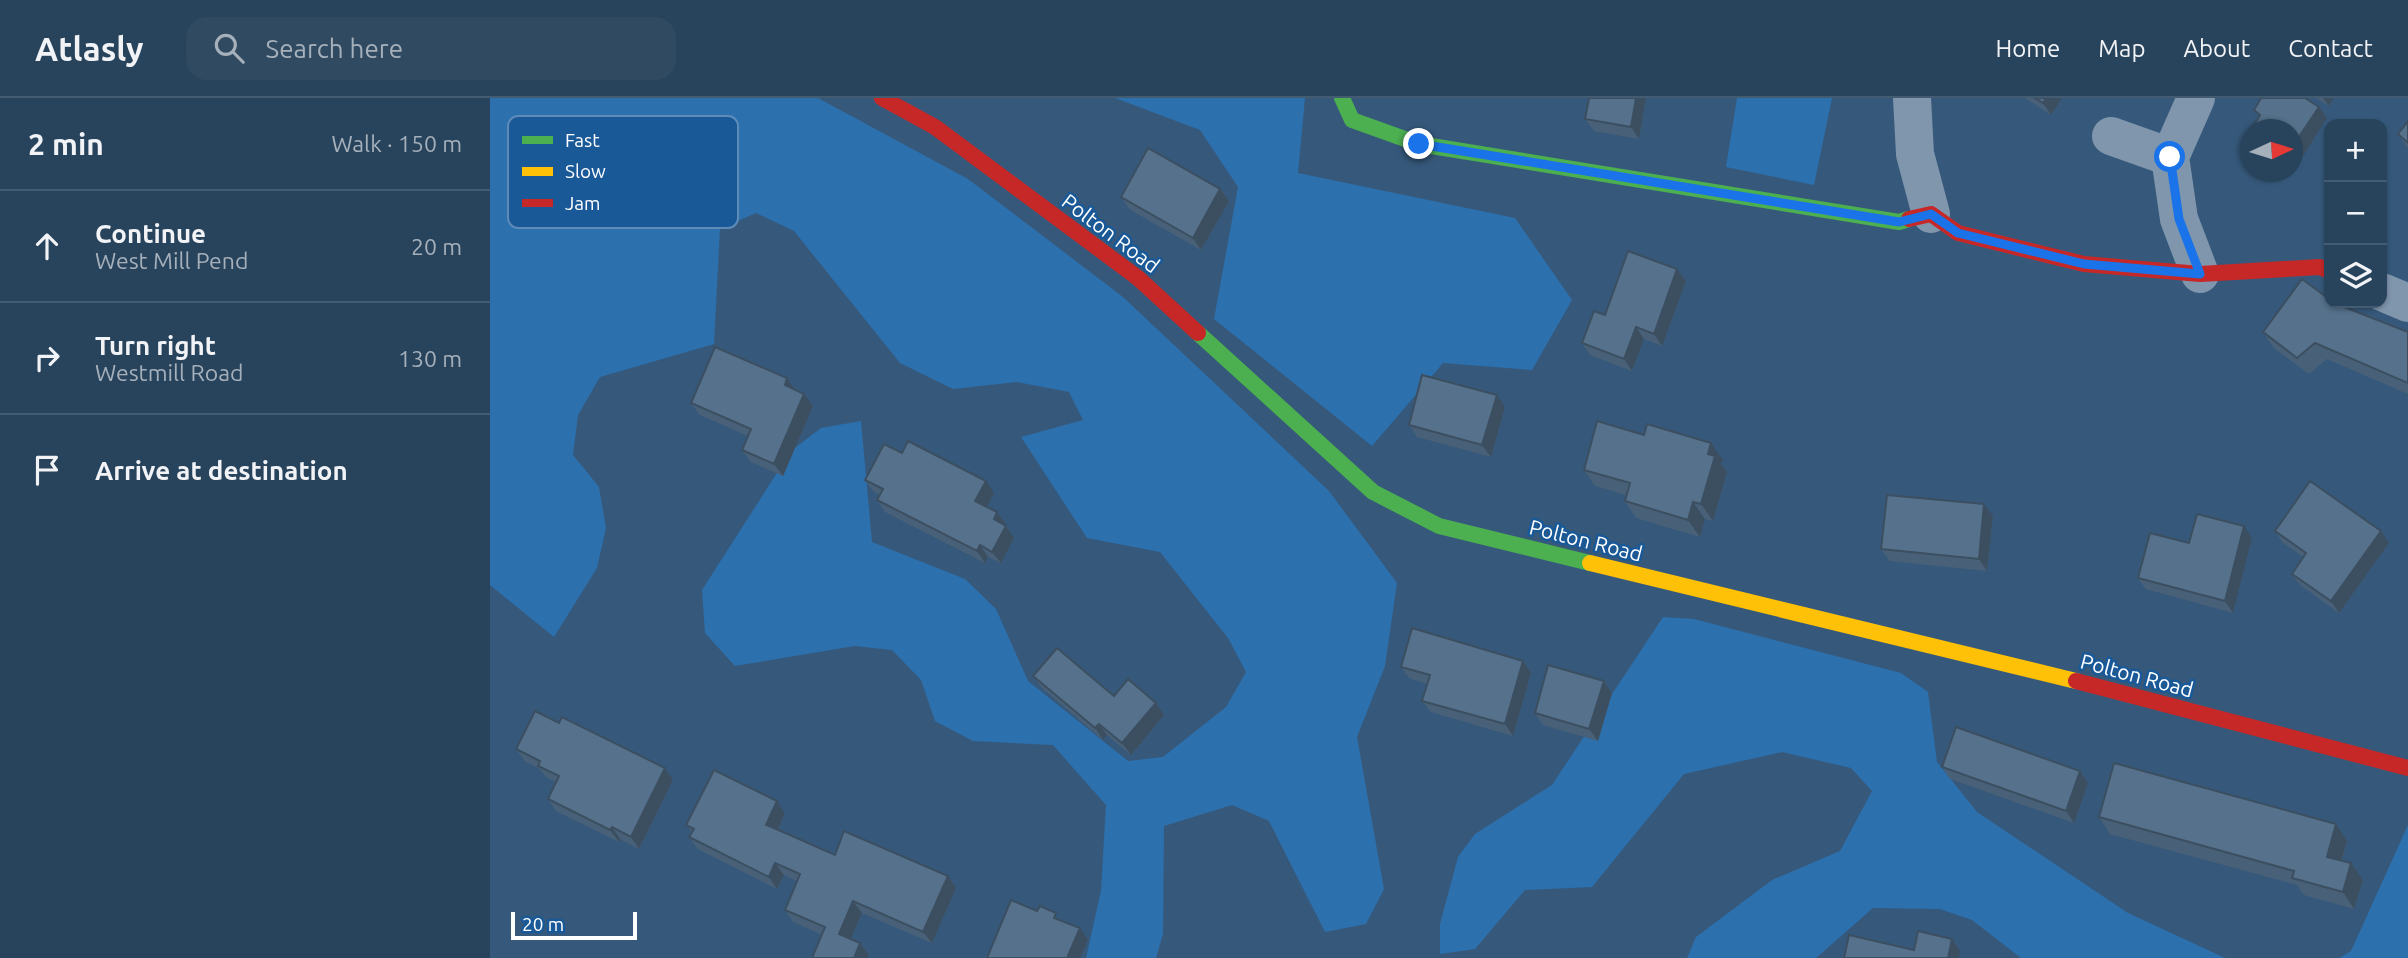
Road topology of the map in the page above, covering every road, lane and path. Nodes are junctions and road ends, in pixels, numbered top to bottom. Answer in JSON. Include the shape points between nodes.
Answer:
{"nodes":[{"id":1,"x":882,"y":98,"type":"edge"},
{"id":2,"x":1342,"y":98,"type":"edge"},
{"id":3,"x":1912,"y":98,"type":"edge"},
{"id":4,"x":2196,"y":98,"type":"edge"},
{"id":5,"x":2110,"y":136,"type":"dead end"},
{"id":6,"x":2170,"y":157,"type":"junction"},
{"id":7,"x":1931,"y":214,"type":"junction"},
{"id":8,"x":2324,"y":269,"type":"edge"},
{"id":9,"x":2200,"y":274,"type":"junction"},
{"id":10,"x":2387,"y":294,"type":"edge"},
{"id":11,"x":2408,"y":303,"type":"edge"},
{"id":12,"x":2408,"y":768,"type":"edge"}],
"edges":[{"from":1,"to":12,"type":"street","name":"Polton Road","via":[[935,127],[1138,278],[1373,492],[1440,526],[2018,666]]},
{"from":2,"to":7,"type":"street","via":[[1352,120],[1419,144],[1899,222]]},
{"from":3,"to":7,"type":"street","via":[[1915,154]]},
{"from":4,"to":6,"type":"street"},
{"from":5,"to":6,"type":"street"},
{"from":6,"to":9,"type":"street","via":[[2179,219]]},
{"from":7,"to":9,"type":"street","via":[[1958,233],[2084,264]]},
{"from":8,"to":9,"type":"street"},
{"from":10,"to":11,"type":"street"}]}
